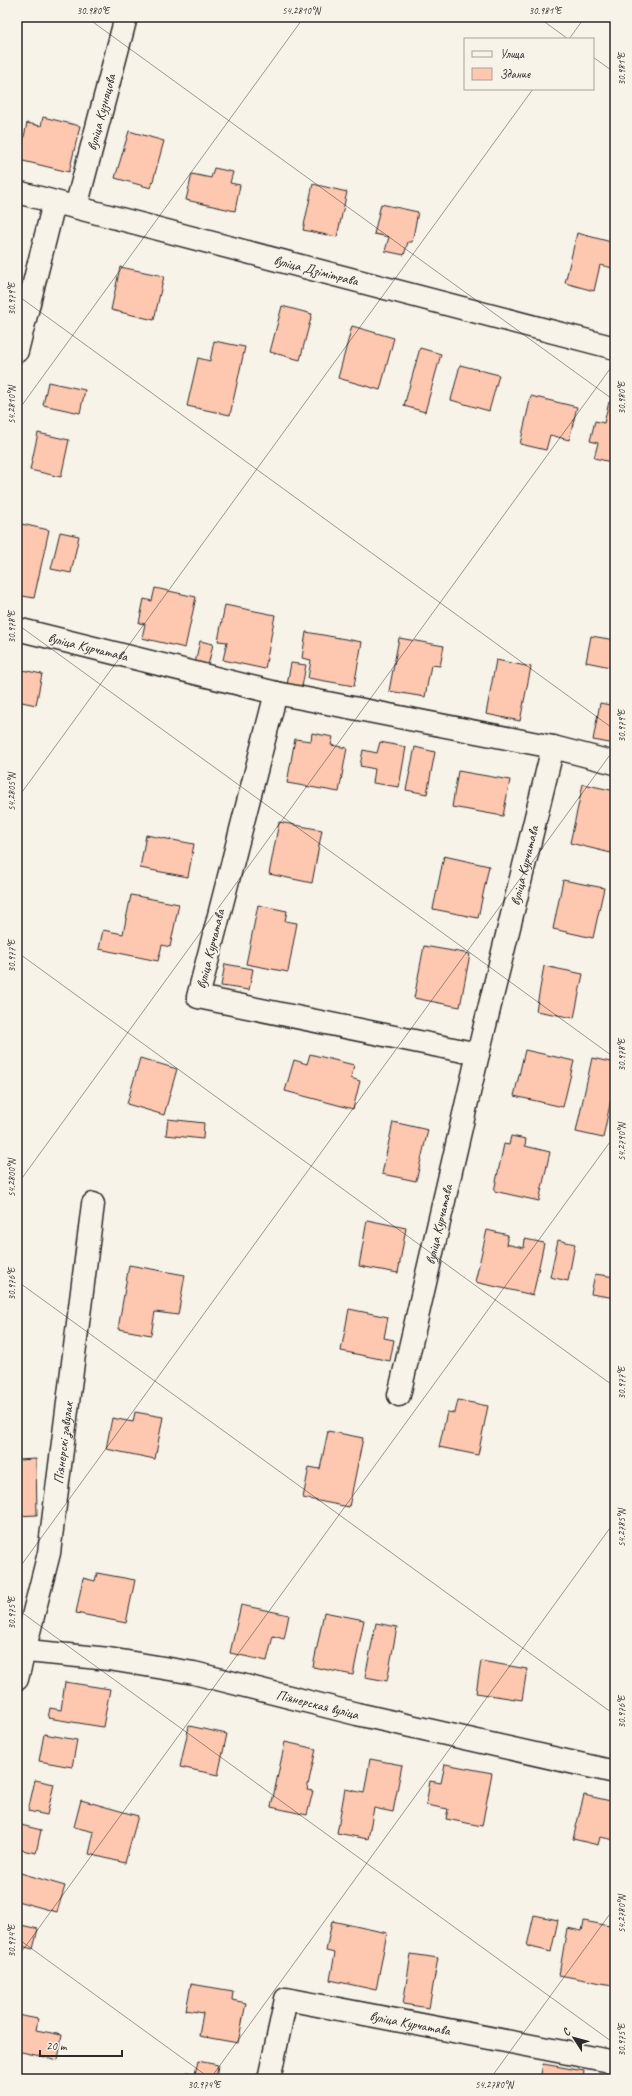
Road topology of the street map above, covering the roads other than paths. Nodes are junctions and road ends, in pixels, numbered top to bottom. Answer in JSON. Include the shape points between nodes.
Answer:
{"nodes":[{"id":1,"x":126,"y":17,"type":"edge"},
{"id":2,"x":17,"y":192,"type":"edge"},
{"id":3,"x":54,"y":203,"type":"junction"},
{"id":4,"x":76,"y":207,"type":"junction"},
{"id":5,"x":615,"y":348,"type":"edge"},
{"id":6,"x":17,"y":351,"type":"edge"},
{"id":7,"x":17,"y":629,"type":"edge"},
{"id":8,"x":276,"y":693,"type":"junction"},
{"id":9,"x":553,"y":747,"type":"junction"},
{"id":10,"x":615,"y":763,"type":"edge"},
{"id":11,"x":478,"y":1054,"type":"junction"},
{"id":12,"x":93,"y":1204,"type":"dead end"},
{"id":13,"x":399,"y":1395,"type":"dead end"},
{"id":14,"x":20,"y":1650,"type":"edge"},
{"id":15,"x":17,"y":1679,"type":"edge"},
{"id":16,"x":615,"y":1772,"type":"edge"},
{"id":17,"x":615,"y":2062,"type":"edge"},
{"id":18,"x":269,"y":2079,"type":"edge"}],
"edges":[{"from":1,"to":4,"type":"street","name":"вуліца Кузняцова"},
{"from":2,"to":3,"type":"street","name":"вуліца Дзімітрава"},
{"from":3,"to":4,"type":"street","name":"вуліца Дзімітрава"},
{"from":3,"to":6,"type":"street"},
{"from":4,"to":5,"type":"street","name":"вуліца Дзімітрава"},
{"from":7,"to":8,"type":"street","name":"вуліца Курчатава"},
{"from":8,"to":9,"type":"street","name":"вуліца Курчатава"},
{"from":8,"to":11,"type":"street","name":"вуліца Курчатава","via":[[198,997]]},
{"from":9,"to":10,"type":"street","name":"вуліца Курчатава"},
{"from":9,"to":11,"type":"street","name":"вуліца Курчатава"},
{"from":11,"to":13,"type":"street","name":"вуліца Курчатава"},
{"from":12,"to":14,"type":"street","name":"Піянерскі завулак","via":[[49,1553]]},
{"from":14,"to":15,"type":"street","name":"Піянерскі завулак"},
{"from":14,"to":16,"type":"street","name":"Піянерская вуліца","via":[[108,1659],[194,1673],[357,1714]]},
{"from":17,"to":18,"type":"street","name":"вуліца Курчатава","via":[[286,1999]]}]}
